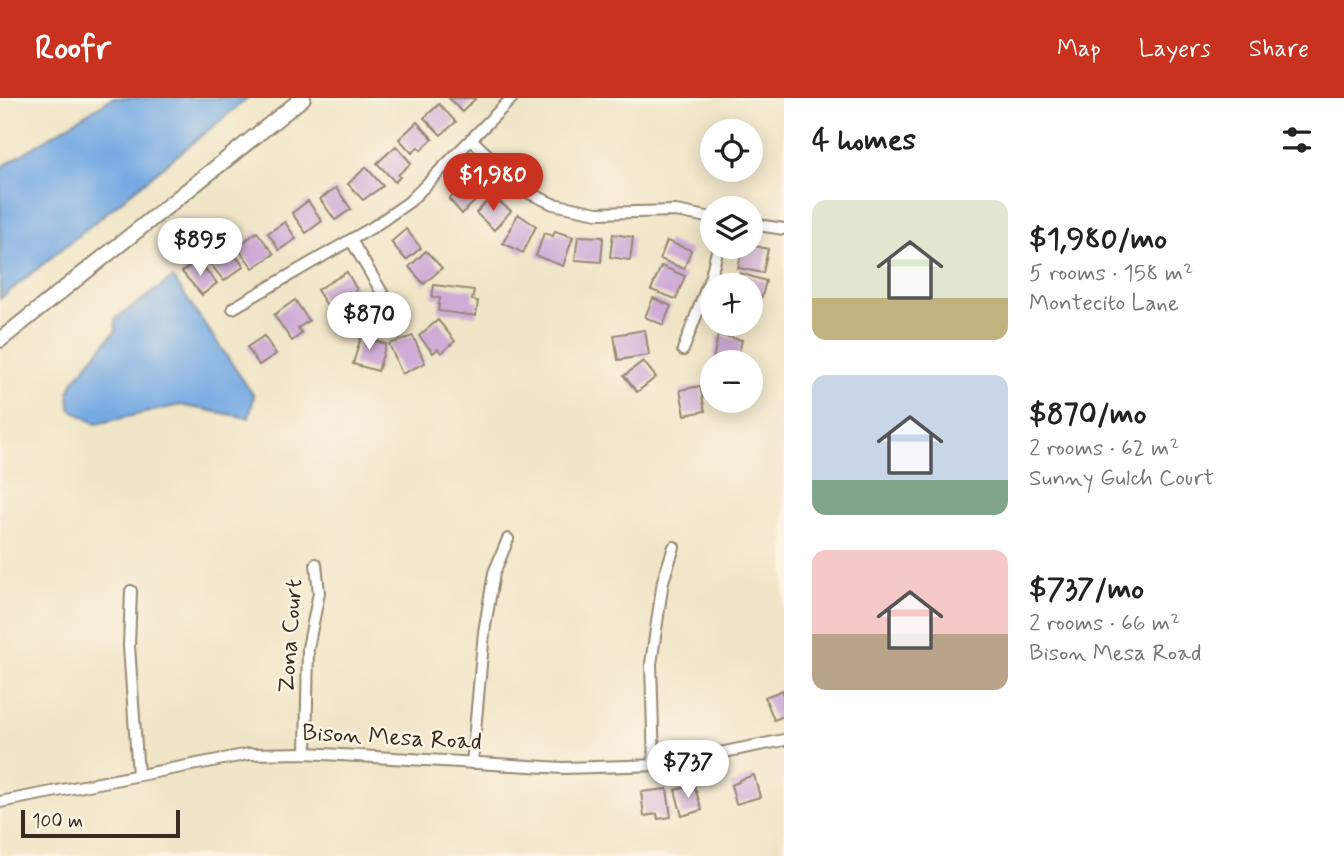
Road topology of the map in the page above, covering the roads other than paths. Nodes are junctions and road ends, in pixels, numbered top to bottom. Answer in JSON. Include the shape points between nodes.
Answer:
{"nodes":[{"id":1,"x":303,"y":98,"type":"edge"},
{"id":2,"x":512,"y":98,"type":"edge"},
{"id":3,"x":471,"y":139,"type":"junction"},
{"id":4,"x":700,"y":216,"type":"edge"},
{"id":5,"x":763,"y":226,"type":"edge"},
{"id":6,"x":784,"y":229,"type":"edge"},
{"id":7,"x":351,"y":240,"type":"junction"},
{"id":8,"x":715,"y":259,"type":"edge"},
{"id":9,"x":233,"y":308,"type":"dead end"},
{"id":10,"x":391,"y":308,"type":"dead end"},
{"id":11,"x":0,"y":340,"type":"edge"},
{"id":12,"x":683,"y":350,"type":"dead end"},
{"id":13,"x":508,"y":539,"type":"dead end"},
{"id":14,"x":674,"y":547,"type":"dead end"},
{"id":15,"x":316,"y":564,"type":"dead end"},
{"id":16,"x":131,"y":591,"type":"dead end"},
{"id":17,"x":784,"y":740,"type":"edge"},
{"id":18,"x":306,"y":753,"type":"junction"},
{"id":19,"x":472,"y":763,"type":"junction"},
{"id":20,"x":654,"y":765,"type":"junction"},
{"id":21,"x":138,"y":775,"type":"junction"},
{"id":22,"x":0,"y":802,"type":"edge"}],
"edges":[{"from":1,"to":11,"type":"street"},
{"from":2,"to":3,"type":"street"},
{"from":3,"to":4,"type":"street","via":[[525,191],[552,204],[597,213],[676,211]]},
{"from":3,"to":7,"type":"street","via":[[409,202]]},
{"from":5,"to":6,"type":"street"},
{"from":7,"to":9,"type":"street"},
{"from":7,"to":10,"type":"street"},
{"from":8,"to":12,"type":"street"},
{"from":13,"to":19,"type":"street","via":[[494,573],[484,632]]},
{"from":14,"to":20,"type":"street","via":[[663,581],[651,664]]},
{"from":15,"to":18,"type":"street","name":"Zona Court","via":[[319,593],[308,648]]},
{"from":16,"to":21,"type":"street","via":[[129,646]]},
{"from":17,"to":20,"type":"street","name":"Bison Mesa Road"},
{"from":18,"to":19,"type":"street","name":"Bison Mesa Road"},
{"from":18,"to":21,"type":"street","name":"Bison Mesa Road","via":[[250,754]]},
{"from":19,"to":20,"type":"street","name":"Bison Mesa Road","via":[[563,768]]},
{"from":21,"to":22,"type":"street","name":"Bison Mesa Road"}]}
